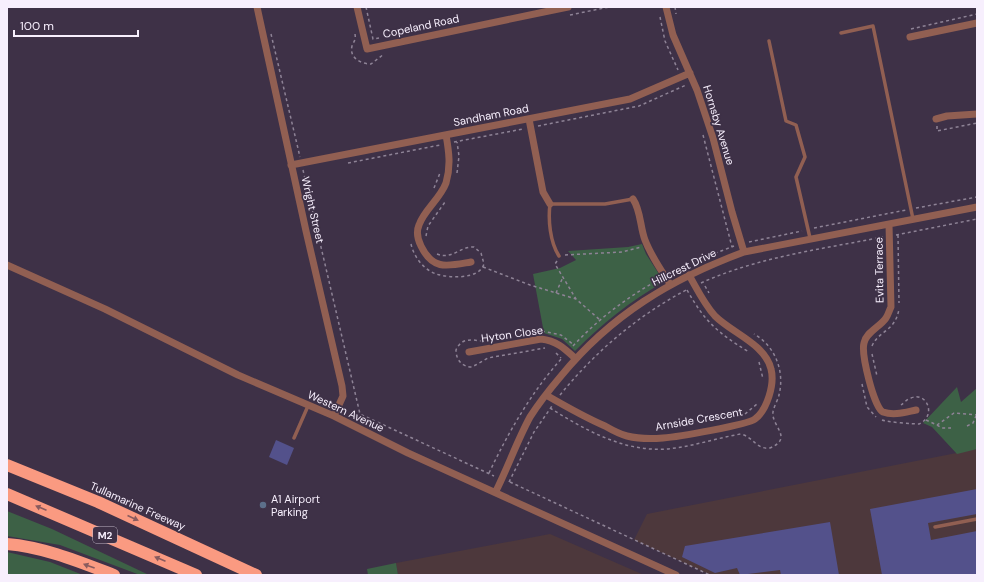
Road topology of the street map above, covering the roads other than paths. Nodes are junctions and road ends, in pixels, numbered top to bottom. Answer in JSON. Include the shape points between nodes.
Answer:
{"nodes":[{"id":1,"x":257,"y":7,"type":"edge"},
{"id":2,"x":357,"y":7,"type":"edge"},
{"id":3,"x":568,"y":7,"type":"edge"},
{"id":4,"x":666,"y":7,"type":"edge"},
{"id":5,"x":977,"y":24,"type":"edge"},
{"id":6,"x":841,"y":33,"type":"dead end"},
{"id":7,"x":910,"y":36,"type":"dead end"},
{"id":8,"x":769,"y":41,"type":"dead end"},
{"id":9,"x":690,"y":74,"type":"junction"},
{"id":10,"x":977,"y":114,"type":"edge"},
{"id":11,"x":529,"y":119,"type":"junction"},
{"id":12,"x":936,"y":119,"type":"road end"},
{"id":13,"x":446,"y":135,"type":"junction"},
{"id":14,"x":291,"y":164,"type":"junction"},
{"id":15,"x":633,"y":199,"type":"joint"},
{"id":16,"x":550,"y":204,"type":"junction"},
{"id":17,"x":977,"y":207,"type":"edge"},
{"id":18,"x":913,"y":219,"type":"junction"},
{"id":19,"x":889,"y":224,"type":"junction"},
{"id":20,"x":810,"y":238,"type":"junction"},
{"id":21,"x":744,"y":252,"type":"junction"},
{"id":22,"x":559,"y":256,"type":"road end"},
{"id":23,"x":471,"y":262,"type":"dead end"},
{"id":24,"x":7,"y":265,"type":"edge"},
{"id":25,"x":690,"y":275,"type":"junction"},
{"id":26,"x":670,"y":284,"type":"junction"},
{"id":27,"x":469,"y":352,"type":"dead end"},
{"id":28,"x":576,"y":358,"type":"junction"},
{"id":29,"x":546,"y":394,"type":"junction"},
{"id":30,"x":308,"y":406,"type":"junction"},
{"id":31,"x":916,"y":410,"type":"dead end"},
{"id":32,"x":334,"y":416,"type":"junction"},
{"id":33,"x":294,"y":438,"type":"dead end"},
{"id":34,"x":7,"y":466,"type":"edge"},
{"id":35,"x":496,"y":492,"type":"junction"},
{"id":36,"x":9,"y":495,"type":"edge"},
{"id":37,"x":977,"y":520,"type":"edge"},
{"id":38,"x":935,"y":527,"type":"dead end"},
{"id":39,"x":7,"y":544,"type":"edge"},
{"id":40,"x":114,"y":575,"type":"edge"},
{"id":41,"x":196,"y":575,"type":"edge"},
{"id":42,"x":256,"y":575,"type":"edge"},
{"id":43,"x":676,"y":575,"type":"edge"}],
"edges":[{"from":1,"to":14,"type":"street","name":"Wright Street"},
{"from":2,"to":3,"type":"street","name":"Copeland Road","via":[[367,49]]},
{"from":4,"to":9,"type":"street","name":"Hornsby Avenue","via":[[673,35]]},
{"from":5,"to":7,"type":"street"},
{"from":6,"to":18,"type":"lane","via":[[873,26]]},
{"from":8,"to":20,"type":"lane","via":[[786,120],[796,125],[805,157],[796,177]]},
{"from":9,"to":11,"type":"street","name":"Sandham Road","via":[[630,99]]},
{"from":9,"to":21,"type":"street","name":"Hornsby Avenue","via":[[713,138]]},
{"from":10,"to":12,"type":"street"},
{"from":11,"to":13,"type":"street","name":"Sandham Road"},
{"from":11,"to":16,"type":"street","via":[[543,192]]},
{"from":13,"to":14,"type":"street","name":"Sandham Road"},
{"from":13,"to":23,"type":"street","via":[[450,155],[446,183],[419,224],[419,241],[425,254],[435,263],[449,266]]},
{"from":14,"to":32,"type":"street","name":"Wright Street","via":[[342,386],[342,396]]},
{"from":15,"to":16,"type":"lane","via":[[605,204]]},
{"from":15,"to":26,"type":"street","via":[[637,204],[647,246]]},
{"from":16,"to":22,"type":"lane","via":[[549,216],[555,249]]},
{"from":17,"to":18,"type":"street","name":"Hillcrest Drive"},
{"from":18,"to":19,"type":"street","name":"Hillcrest Drive"},
{"from":19,"to":20,"type":"street","name":"Hillcrest Drive"},
{"from":19,"to":31,"type":"street","name":"Evita Terrace","via":[[891,307],[886,318],[864,342],[863,352],[874,401],[881,411],[892,414]]},
{"from":20,"to":21,"type":"street","name":"Hillcrest Drive"},
{"from":21,"to":25,"type":"street","name":"Hillcrest Drive"},
{"from":24,"to":30,"type":"street","name":"Western Avenue"},
{"from":25,"to":26,"type":"street","name":"Hillcrest Drive"},
{"from":25,"to":29,"type":"street","name":"Arnside Crescent","via":[[702,299],[714,315],[764,353],[771,369],[771,389],[767,403],[755,419],[738,425],[664,438],[639,439],[625,436],[577,413]]},
{"from":26,"to":28,"type":"street","name":"Hillcrest Drive","via":[[622,316]]},
{"from":27,"to":28,"type":"street","name":"Hyton Close","via":[[541,339],[561,345]]},
{"from":28,"to":29,"type":"street","name":"Hillcrest Drive"},
{"from":29,"to":35,"type":"street","name":"Hillcrest Drive","via":[[520,437]]},
{"from":30,"to":32,"type":"street","name":"Western Avenue"},
{"from":30,"to":33,"type":"lane"},
{"from":32,"to":35,"type":"street","name":"Western Avenue","via":[[408,453]]},
{"from":34,"to":42,"type":"highway","name":"Tullamarine Freeway","number":"M2","one_way":true,"via":[[98,502]]},
{"from":35,"to":43,"type":"street","name":"Western Avenue"},
{"from":41,"to":36,"type":"highway","number":"M2","one_way":true},
{"from":37,"to":38,"type":"lane"},
{"from":40,"to":39,"type":"highway","one_way":true,"via":[[34,548]]}]}
